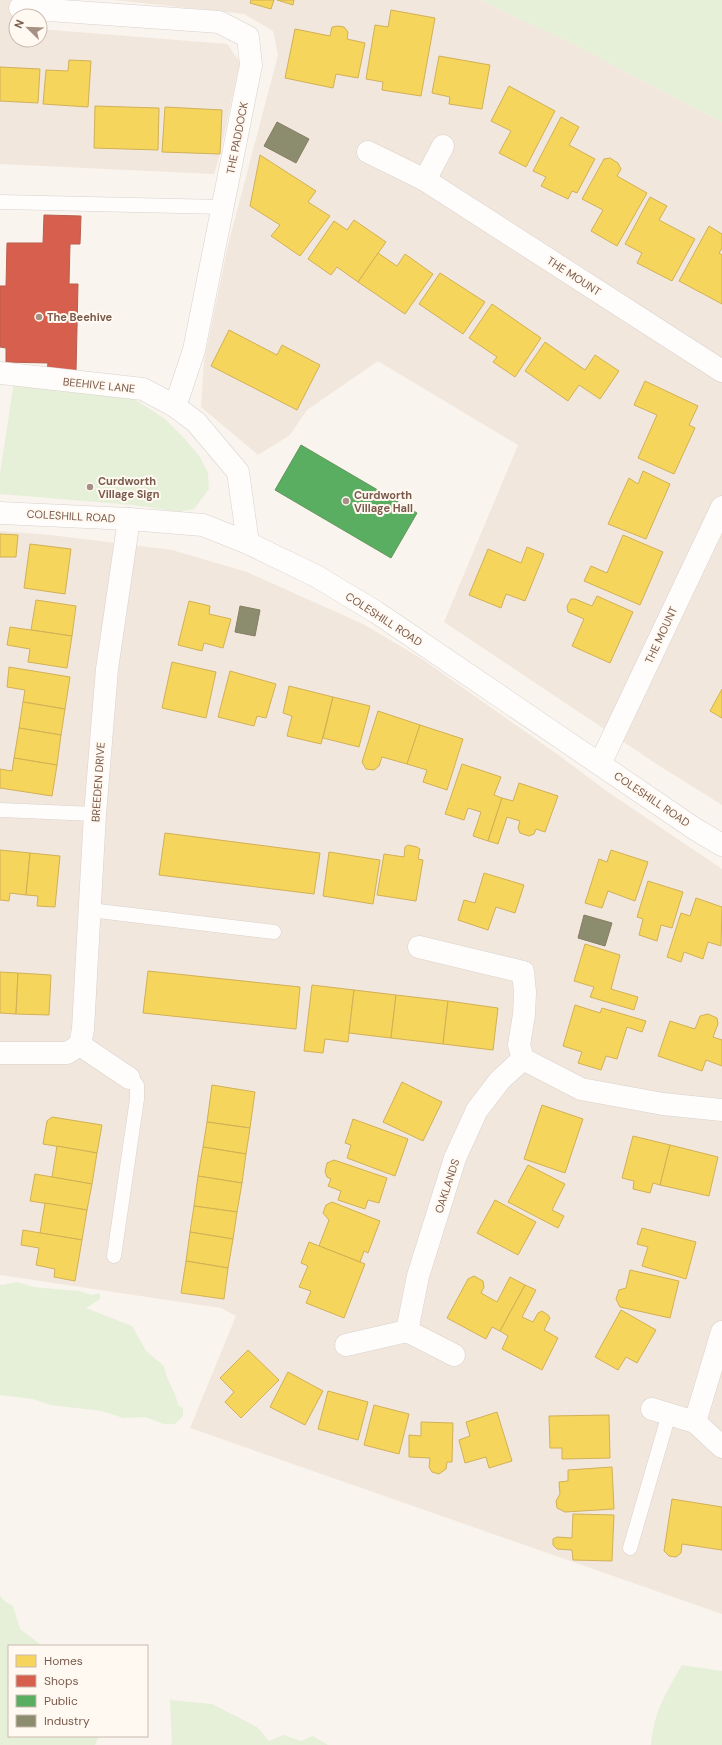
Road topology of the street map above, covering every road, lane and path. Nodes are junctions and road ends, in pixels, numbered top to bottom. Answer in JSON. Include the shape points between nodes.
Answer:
{"nodes":[{"id":1,"x":79,"y":6,"type":"edge"},
{"id":2,"x":20,"y":8,"type":"dead end"},
{"id":3,"x":442,"y":146,"type":"dead end"},
{"id":4,"x":368,"y":152,"type":"dead end"},
{"id":5,"x":425,"y":180,"type":"junction"},
{"id":6,"x":0,"y":202,"type":"edge"},
{"id":7,"x":223,"y":207,"type":"junction"},
{"id":8,"x":722,"y":371,"type":"edge"},
{"id":9,"x":0,"y":373,"type":"edge"},
{"id":10,"x":174,"y":405,"type":"junction"},
{"id":11,"x":722,"y":507,"type":"edge"},
{"id":12,"x":0,"y":513,"type":"edge"},
{"id":13,"x":129,"y":520,"type":"junction"},
{"id":14,"x":248,"y":542,"type":"junction"},
{"id":15,"x":600,"y":764,"type":"junction"},
{"id":16,"x":0,"y":810,"type":"edge"},
{"id":17,"x":95,"y":814,"type":"junction"},
{"id":18,"x":722,"y":845,"type":"edge"},
{"id":19,"x":90,"y":910,"type":"junction"},
{"id":20,"x":274,"y":932,"type":"dead end"},
{"id":21,"x":419,"y":947,"type":"dead end"},
{"id":22,"x":80,"y":1045,"type":"junction"},
{"id":23,"x":0,"y":1053,"type":"edge"},
{"id":24,"x":523,"y":1059,"type":"junction"},
{"id":25,"x":128,"y":1078,"type":"joint"},
{"id":26,"x":722,"y":1110,"type":"edge"},
{"id":27,"x":114,"y":1256,"type":"dead end"},
{"id":28,"x":407,"y":1331,"type":"junction"},
{"id":29,"x":722,"y":1332,"type":"edge"},
{"id":30,"x":346,"y":1345,"type":"dead end"},
{"id":31,"x":454,"y":1355,"type":"dead end"},
{"id":32,"x":660,"y":1412,"type":"joint"},
{"id":33,"x":695,"y":1422,"type":"junction"},
{"id":34,"x":722,"y":1446,"type":"edge"},
{"id":35,"x":630,"y":1548,"type":"dead end"}],
"edges":[{"from":1,"to":2,"type":"street","name":"THE PADDOCK"},
{"from":1,"to":7,"type":"street","name":"THE PADDOCK","via":[[218,22],[248,37],[252,65]]},
{"from":3,"to":5,"type":"street"},
{"from":4,"to":5,"type":"street","name":"THE MOUNT"},
{"from":5,"to":8,"type":"street","name":"THE MOUNT"},
{"from":6,"to":7,"type":"lane"},
{"from":7,"to":10,"type":"street","name":"THE PADDOCK","via":[[194,350]]},
{"from":9,"to":10,"type":"street","name":"BEEHIVE LANE","via":[[143,389]]},
{"from":10,"to":14,"type":"street","name":"BEEHIVE LANE","via":[[196,422],[238,472]]},
{"from":11,"to":15,"type":"street","name":"THE MOUNT"},
{"from":12,"to":13,"type":"street","name":"COLESHILL ROAD"},
{"from":13,"to":14,"type":"street","name":"COLESHILL ROAD","via":[[204,525]]},
{"from":13,"to":17,"type":"street","name":"BREEDEN DRIVE","via":[[107,669]]},
{"from":14,"to":15,"type":"street","name":"COLESHILL ROAD","via":[[316,576],[376,612]]},
{"from":15,"to":18,"type":"street","name":"COLESHILL ROAD"},
{"from":16,"to":17,"type":"lane"},
{"from":17,"to":19,"type":"street","name":"BREEDEN DRIVE"},
{"from":19,"to":20,"type":"lane"},
{"from":19,"to":22,"type":"street","name":"BREEDEN DRIVE"},
{"from":21,"to":24,"type":"street","via":[[523,972],[524,1015],[518,1045]]},
{"from":22,"to":23,"type":"street","via":[[67,1053]]},
{"from":22,"to":25,"type":"street"},
{"from":24,"to":26,"type":"street","via":[[581,1089],[663,1104]]},
{"from":24,"to":28,"type":"street","name":"OAKLANDS","via":[[500,1080],[477,1110],[455,1158],[418,1276]]},
{"from":25,"to":27,"type":"lane","via":[[137,1086],[137,1099]]},
{"from":28,"to":30,"type":"street"},
{"from":28,"to":31,"type":"street"},
{"from":29,"to":33,"type":"street"},
{"from":32,"to":33,"type":"street"},
{"from":32,"to":35,"type":"lane"},
{"from":33,"to":34,"type":"street"}]}
